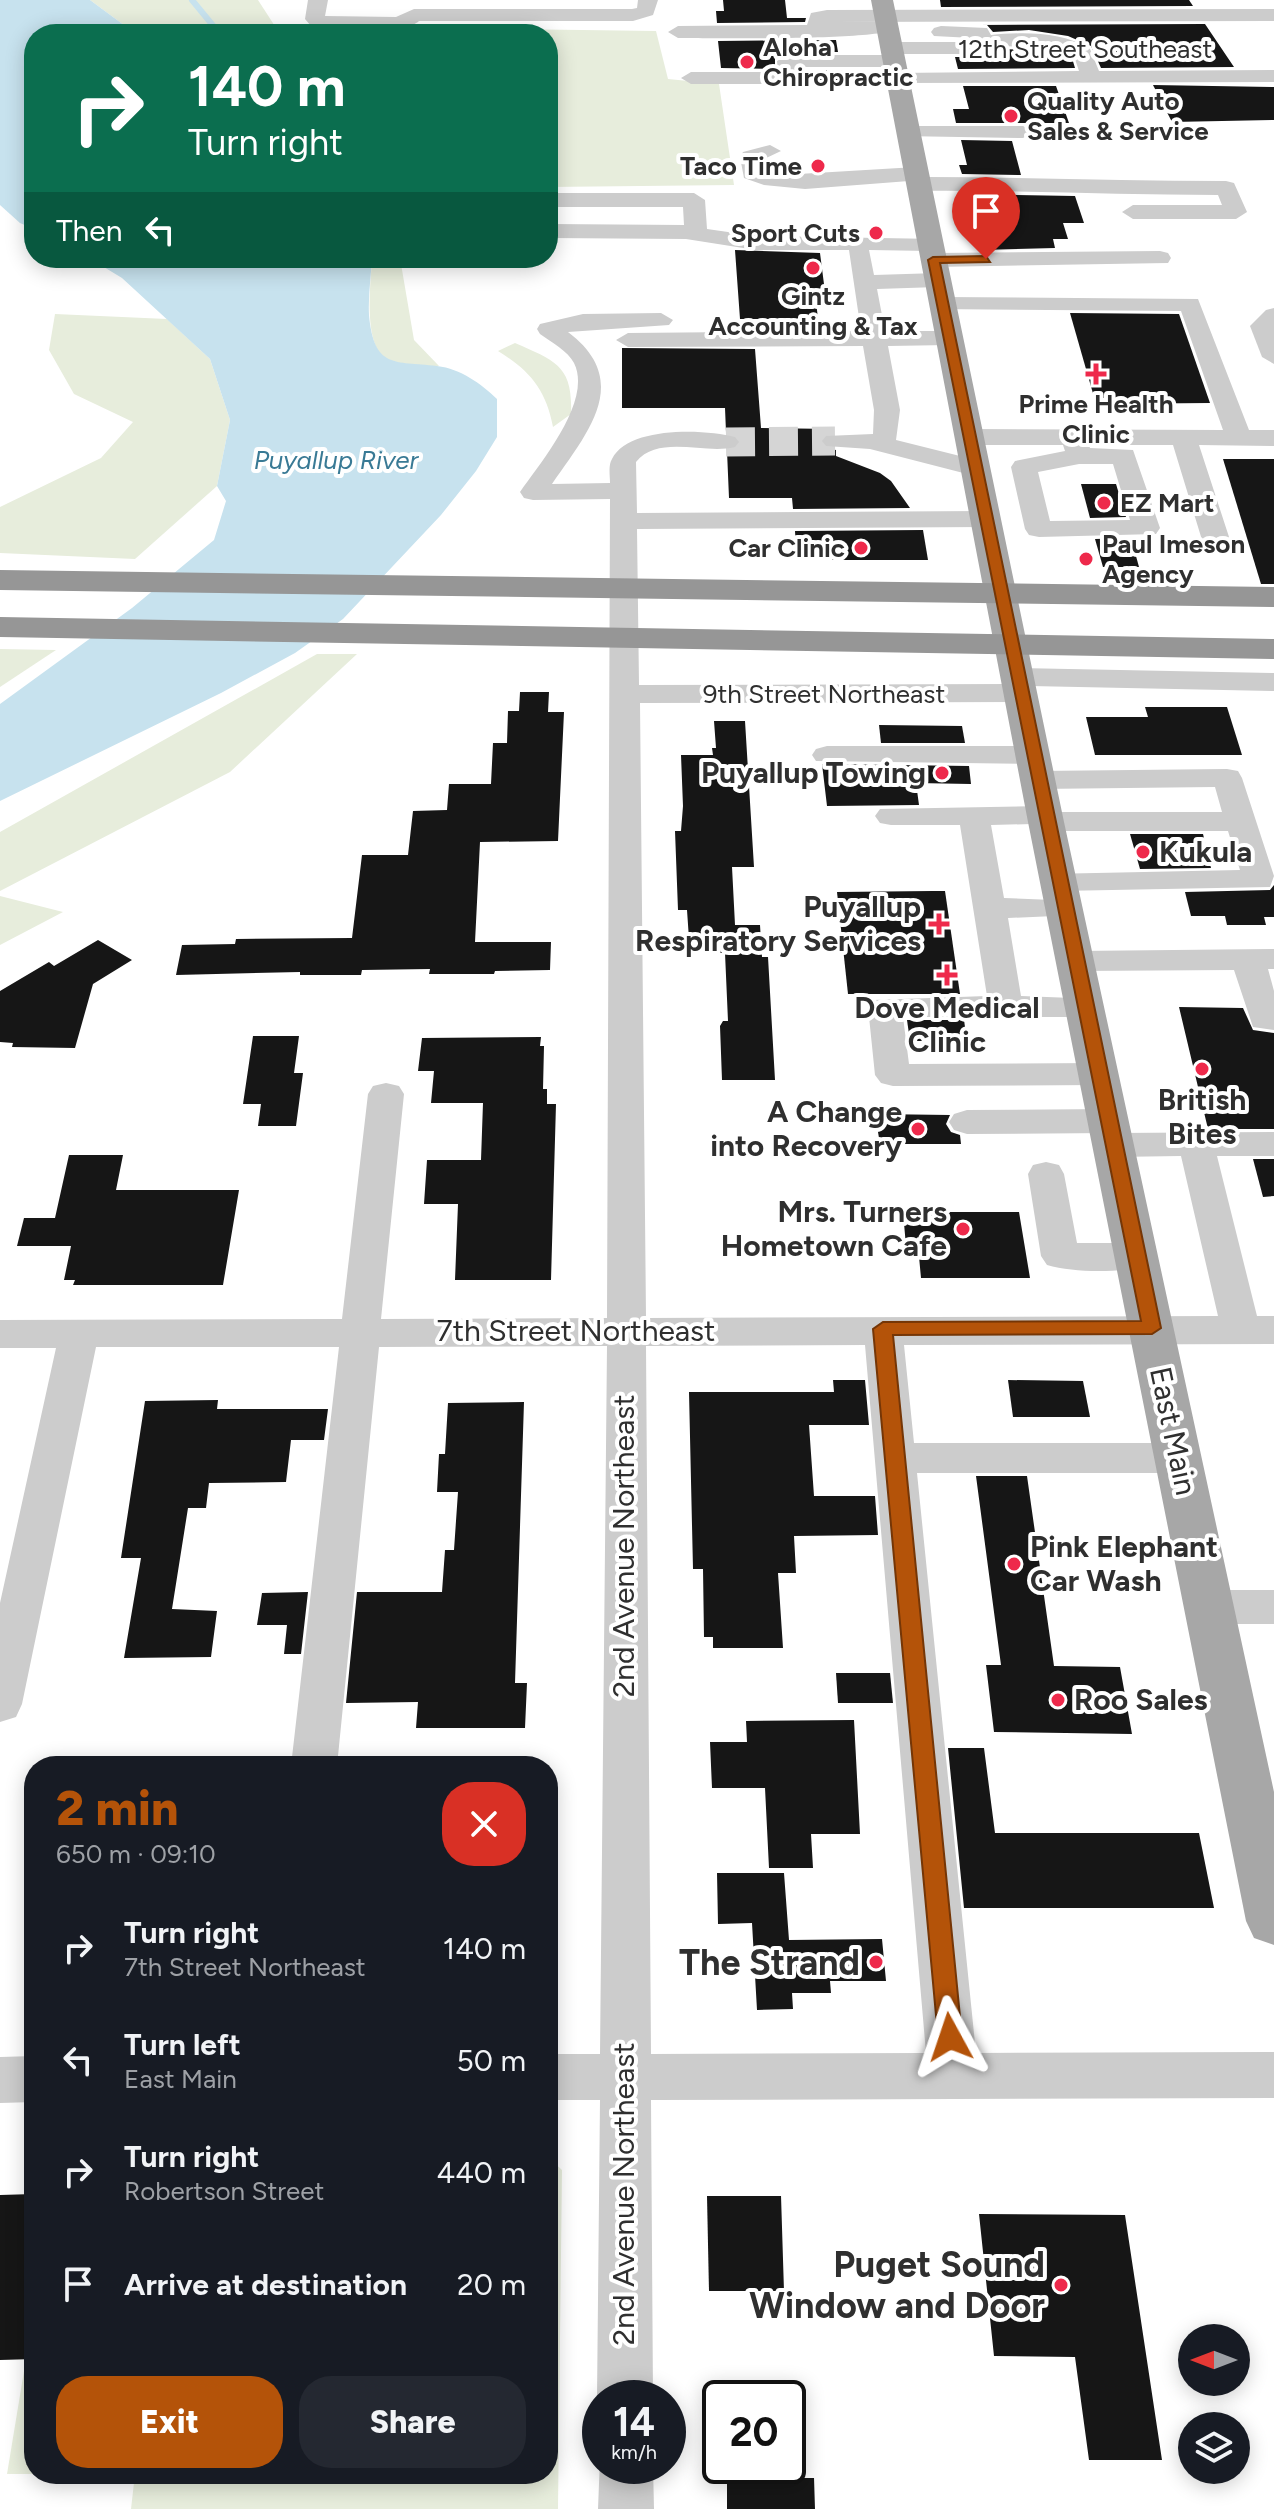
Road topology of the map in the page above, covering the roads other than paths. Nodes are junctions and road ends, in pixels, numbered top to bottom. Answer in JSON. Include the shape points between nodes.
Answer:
{"nodes":[{"id":1,"x":318,"y":0,"type":"edge"},
{"id":2,"x":653,"y":5,"type":"edge"},
{"id":3,"x":522,"y":8,"type":"edge"},
{"id":4,"x":1104,"y":8,"type":"edge"},
{"id":5,"x":1274,"y":15,"type":"edge"},
{"id":6,"x":678,"y":32,"type":"dead end"},
{"id":7,"x":898,"y":50,"type":"edge"},
{"id":8,"x":1274,"y":76,"type":"edge"},
{"id":9,"x":691,"y":78,"type":"dead end"},
{"id":10,"x":1091,"y":78,"type":"junction"},
{"id":11,"x":1023,"y":132,"type":"dead end"},
{"id":12,"x":770,"y":151,"type":"dead end"},
{"id":13,"x":558,"y":200,"type":"edge"},
{"id":14,"x":1133,"y":212,"type":"dead end"},
{"id":15,"x":810,"y":219,"type":"dead end"},
{"id":16,"x":558,"y":231,"type":"edge"},
{"id":17,"x":696,"y":233,"type":"junction"},
{"id":18,"x":813,"y":244,"type":"junction"},
{"id":19,"x":928,"y":247,"type":"junction"},
{"id":20,"x":859,"y":253,"type":"dead end"},
{"id":21,"x":1160,"y":258,"type":"dead end"},
{"id":22,"x":864,"y":282,"type":"junction"},
{"id":23,"x":1274,"y":315,"type":"edge"},
{"id":24,"x":874,"y":339,"type":"junction"},
{"id":25,"x":628,"y":340,"type":"dead end"},
{"id":26,"x":698,"y":340,"type":"junction"},
{"id":27,"x":1274,"y":357,"type":"edge"},
{"id":28,"x":1184,"y":438,"type":"junction"},
{"id":29,"x":1239,"y":438,"type":"junction"},
{"id":30,"x":1274,"y":438,"type":"edge"},
{"id":31,"x":835,"y":441,"type":"tunnel mouth"},
{"id":32,"x":726,"y":442,"type":"tunnel mouth"},
{"id":33,"x":882,"y":444,"type":"junction"},
{"id":34,"x":1077,"y":447,"type":"junction"},
{"id":35,"x":971,"y":450,"type":"junction"},
{"id":36,"x":1027,"y":478,"type":"junction"},
{"id":37,"x":1131,"y":478,"type":"junction"},
{"id":38,"x":623,"y":491,"type":"junction"},
{"id":39,"x":624,"y":521,"type":"junction"},
{"id":40,"x":986,"y":521,"type":"junction"},
{"id":41,"x":1038,"y":523,"type":"junction"},
{"id":42,"x":1216,"y":540,"type":"dead end"},
{"id":43,"x":0,"y":580,"type":"edge"},
{"id":44,"x":1274,"y":596,"type":"edge"},
{"id":45,"x":0,"y":627,"type":"edge"},
{"id":46,"x":1265,"y":649,"type":"edge"},
{"id":47,"x":1274,"y":682,"type":"edge"},
{"id":48,"x":1020,"y":685,"type":"junction"},
{"id":49,"x":627,"y":694,"type":"junction"},
{"id":50,"x":827,"y":755,"type":"dead end"},
{"id":51,"x":1041,"y":793,"type":"junction"},
{"id":52,"x":891,"y":816,"type":"dead end"},
{"id":53,"x":974,"y":816,"type":"junction"},
{"id":54,"x":1241,"y":821,"type":"junction"},
{"id":55,"x":1062,"y":894,"type":"junction"},
{"id":56,"x":990,"y":908,"type":"junction"},
{"id":57,"x":1261,"y":959,"type":"edge"},
{"id":58,"x":1076,"y":961,"type":"junction"},
{"id":59,"x":1006,"y":1006,"type":"junction"},
{"id":60,"x":1086,"y":1006,"type":"junction"},
{"id":61,"x":1274,"y":1019,"type":"edge"},
{"id":62,"x":1100,"y":1074,"type":"junction"},
{"id":63,"x":386,"y":1094,"type":"dead end"},
{"id":64,"x":967,"y":1122,"type":"dead end"},
{"id":65,"x":1112,"y":1133,"type":"junction"},
{"id":66,"x":1196,"y":1144,"type":"junction"},
{"id":67,"x":1274,"y":1144,"type":"edge"},
{"id":68,"x":1046,"y":1174,"type":"dead end"},
{"id":69,"x":1137,"y":1256,"type":"junction"},
{"id":70,"x":1152,"y":1328,"type":"junction"},
{"id":71,"x":883,"y":1329,"type":"junction"},
{"id":72,"x":1257,"y":1329,"type":"edge"},
{"id":73,"x":625,"y":1331,"type":"junction"},
{"id":74,"x":361,"y":1332,"type":"junction"},
{"id":75,"x":0,"y":1334,"type":"edge"},
{"id":76,"x":79,"y":1334,"type":"junction"},
{"id":77,"x":895,"y":1458,"type":"junction"},
{"id":78,"x":1178,"y":1458,"type":"junction"},
{"id":79,"x":1210,"y":1607,"type":"junction"},
{"id":80,"x":1274,"y":1607,"type":"edge"},
{"id":81,"x":0,"y":1704,"type":"edge"},
{"id":82,"x":315,"y":1756,"type":"edge"},
{"id":83,"x":1274,"y":1921,"type":"edge"},
{"id":84,"x":1274,"y":2075,"type":"edge"},
{"id":85,"x":953,"y":2076,"type":"junction"},
{"id":86,"x":558,"y":2077,"type":"edge"},
{"id":87,"x":623,"y":2077,"type":"junction"},
{"id":88,"x":24,"y":2079,"type":"edge"},
{"id":89,"x":0,"y":2080,"type":"edge"},
{"id":90,"x":625,"y":2380,"type":"edge"},
{"id":91,"x":625,"y":2484,"type":"edge"},
{"id":92,"x":626,"y":2509,"type":"edge"}],
"edges":[{"from":1,"to":3,"type":"street","via":[[315,19],[325,23],[396,23],[414,15]]},
{"from":2,"to":3,"type":"street","via":[[633,15]]},
{"from":4,"to":5,"type":"street"},
{"from":4,"to":7,"type":"street"},
{"from":6,"to":7,"type":"street"},
{"from":7,"to":9,"type":"street","via":[[787,61],[789,78]]},
{"from":7,"to":10,"type":"street","name":"12th Street Southeast"},
{"from":7,"to":10,"type":"street","via":[[985,48],[982,40],[1049,42],[1083,53]]},
{"from":7,"to":11,"type":"street","via":[[951,125]]},
{"from":7,"to":19,"type":"main road","name":"East Main"},
{"from":8,"to":10,"type":"street","name":"12th Street Southeast"},
{"from":12,"to":19,"type":"street","via":[[750,159],[759,179],[853,181]]},
{"from":13,"to":17,"type":"street","via":[[694,200]]},
{"from":14,"to":19,"type":"street","via":[[1236,212],[1226,188],[1066,183]]},
{"from":15,"to":18,"type":"street"},
{"from":16,"to":17,"type":"street"},
{"from":17,"to":18,"type":"street","via":[[756,243]]},
{"from":18,"to":19,"type":"street"},
{"from":19,"to":21,"type":"street"},
{"from":19,"to":22,"type":"street"},
{"from":19,"to":24,"type":"street"},
{"from":19,"to":29,"type":"street","via":[[1190,304]]},
{"from":19,"to":35,"type":"main road","name":"East Main"},
{"from":20,"to":22,"type":"street"},
{"from":22,"to":24,"type":"street"},
{"from":23,"to":27,"type":"street","via":[[1262,326]]},
{"from":24,"to":26,"type":"street"},
{"from":24,"to":33,"type":"street","via":[[887,410]]},
{"from":25,"to":26,"type":"street"},
{"from":26,"to":38,"type":"street","via":[[697,320],[583,321],[549,329],[584,359],[589,395],[584,414],[533,492]]},
{"from":28,"to":29,"type":"street"},
{"from":28,"to":34,"type":"street"},
{"from":28,"to":42,"type":"street"},
{"from":29,"to":30,"type":"street"},
{"from":31,"to":33,"type":"street"},
{"from":32,"to":38,"type":"street","name":"2nd Avenue Northeast","via":[[660,442],[633,448],[623,461]]},
{"from":33,"to":35,"type":"street"},
{"from":34,"to":35,"type":"street"},
{"from":34,"to":36,"type":"street","via":[[1024,467]]},
{"from":34,"to":37,"type":"street","via":[[1124,456]]},
{"from":35,"to":40,"type":"main road","name":"East Main"},
{"from":36,"to":37,"type":"street"},
{"from":36,"to":41,"type":"street"},
{"from":37,"to":41,"type":"street","via":[[1146,528],[1039,529]]},
{"from":38,"to":39,"type":"street","name":"2nd Avenue Northeast"},
{"from":39,"to":40,"type":"street"},
{"from":39,"to":49,"type":"street","name":"2nd Avenue Northeast"},
{"from":40,"to":41,"type":"street"},
{"from":40,"to":48,"type":"main road","name":"East Main"},
{"from":43,"to":44,"type":"highway"},
{"from":45,"to":46,"type":"highway"},
{"from":47,"to":48,"type":"street","name":"9th Street Northeast"},
{"from":48,"to":49,"type":"street","name":"9th Street Northeast"},
{"from":48,"to":51,"type":"main road","name":"East Main"},
{"from":49,"to":73,"type":"street","name":"2nd Avenue Northeast"},
{"from":50,"to":51,"type":"street"},
{"from":51,"to":53,"type":"street"},
{"from":51,"to":54,"type":"street"},
{"from":51,"to":54,"type":"street","via":[[1227,778]]},
{"from":51,"to":55,"type":"main road","name":"East Main"},
{"from":52,"to":53,"type":"street"},
{"from":53,"to":56,"type":"street"},
{"from":54,"to":55,"type":"street","via":[[1259,880]]},
{"from":55,"to":56,"type":"street"},
{"from":55,"to":58,"type":"main road","name":"East Main"},
{"from":56,"to":59,"type":"street"},
{"from":57,"to":58,"type":"street"},
{"from":57,"to":61,"type":"street","via":[[1265,1019]]},
{"from":58,"to":60,"type":"main road","name":"East Main"},
{"from":59,"to":60,"type":"street"},
{"from":59,"to":62,"type":"street","via":[[885,1007],[893,1075]]},
{"from":60,"to":62,"type":"main road","name":"East Main"},
{"from":62,"to":65,"type":"main road","name":"East Main"},
{"from":63,"to":74,"type":"street"},
{"from":64,"to":65,"type":"street"},
{"from":65,"to":66,"type":"street"},
{"from":65,"to":69,"type":"main road","name":"East Main"},
{"from":66,"to":67,"type":"street"},
{"from":66,"to":72,"type":"street"},
{"from":68,"to":69,"type":"street","via":[[1060,1256]]},
{"from":69,"to":70,"type":"main road","name":"East Main"},
{"from":70,"to":71,"type":"street","name":"7th Street Northeast"},
{"from":70,"to":72,"type":"street","name":"7th Street Northeast"},
{"from":70,"to":78,"type":"main road","name":"East Main"},
{"from":71,"to":73,"type":"street","name":"7th Street Northeast"},
{"from":71,"to":77,"type":"street"},
{"from":73,"to":74,"type":"street","name":"7th Street Northeast"},
{"from":73,"to":87,"type":"street","name":"2nd Avenue Northeast"},
{"from":74,"to":76,"type":"street","name":"7th Street Northeast"},
{"from":74,"to":82,"type":"street"},
{"from":75,"to":76,"type":"street","name":"7th Street Northeast"},
{"from":76,"to":81,"type":"street"},
{"from":77,"to":78,"type":"street"},
{"from":77,"to":85,"type":"street"},
{"from":78,"to":79,"type":"main road","name":"East Main"},
{"from":79,"to":80,"type":"street"},
{"from":79,"to":83,"type":"main road","name":"East Main"},
{"from":84,"to":85,"type":"street"},
{"from":85,"to":87,"type":"street"},
{"from":86,"to":87,"type":"street"},
{"from":87,"to":90,"type":"street","name":"2nd Avenue Northeast"},
{"from":88,"to":89,"type":"street"},
{"from":91,"to":92,"type":"street"}]}
